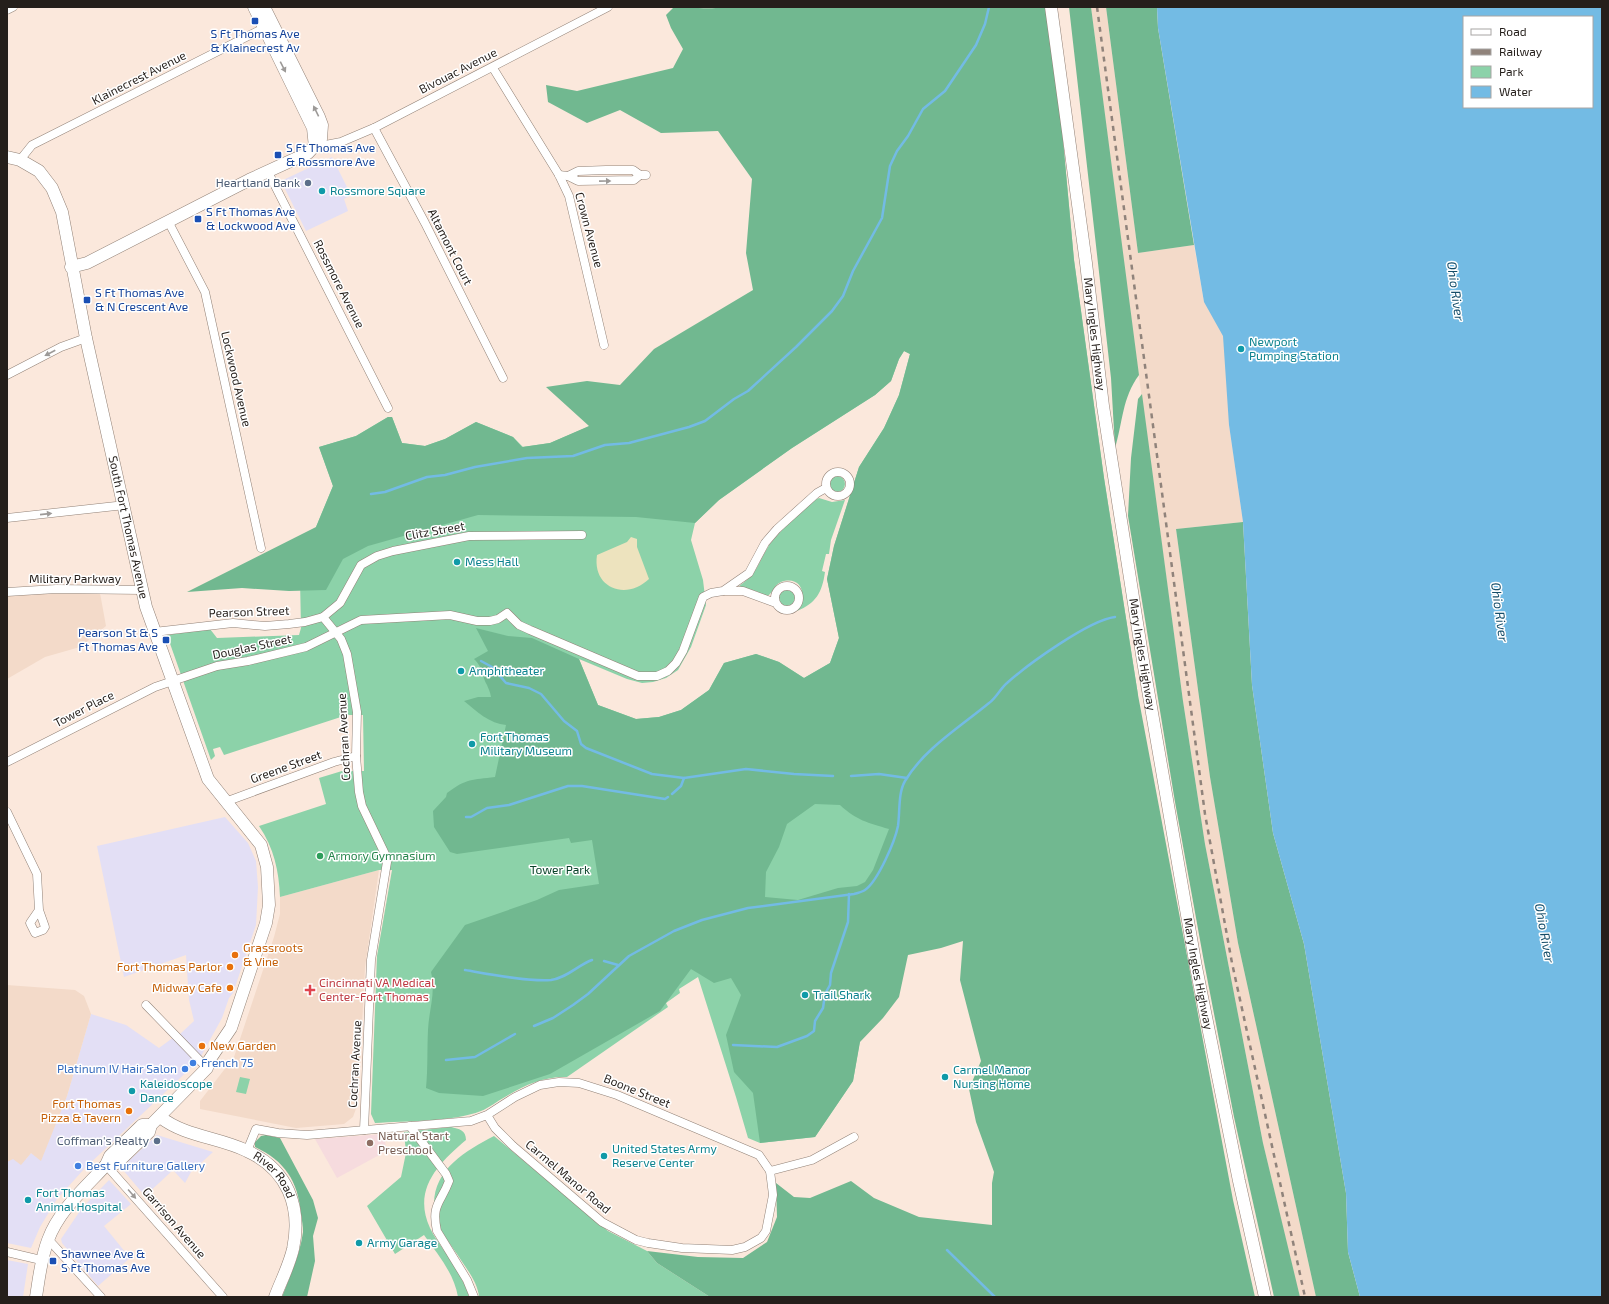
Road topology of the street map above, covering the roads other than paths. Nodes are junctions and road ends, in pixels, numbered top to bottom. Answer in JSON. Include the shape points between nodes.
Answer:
{"nodes":[{"id":1,"x":13,"y":7,"type":"edge"},
{"id":2,"x":254,"y":7,"type":"edge"},
{"id":3,"x":264,"y":7,"type":"edge"},
{"id":4,"x":608,"y":7,"type":"edge"},
{"id":5,"x":1052,"y":7,"type":"edge"},
{"id":6,"x":7,"y":10,"type":"edge"},
{"id":7,"x":268,"y":26,"type":"junction"},
{"id":8,"x":493,"y":68,"type":"junction"},
{"id":9,"x":374,"y":128,"type":"junction"},
{"id":10,"x":315,"y":147,"type":"junction"},
{"id":11,"x":7,"y":157,"type":"edge"},
{"id":12,"x":20,"y":160,"type":"junction"},
{"id":13,"x":268,"y":172,"type":"junction"},
{"id":14,"x":559,"y":175,"type":"junction"},
{"id":15,"x":643,"y":175,"type":"dead end"},
{"id":16,"x":168,"y":221,"type":"junction"},
{"id":17,"x":71,"y":267,"type":"junction"},
{"id":18,"x":86,"y":338,"type":"junction"},
{"id":19,"x":604,"y":345,"type":"dead end"},
{"id":20,"x":7,"y":375,"type":"edge"},
{"id":21,"x":503,"y":378,"type":"dead end"},
{"id":22,"x":388,"y":408,"type":"dead end"},
{"id":23,"x":826,"y":488,"type":"dead end"},
{"id":24,"x":124,"y":505,"type":"junction"},
{"id":25,"x":7,"y":518,"type":"edge"},
{"id":26,"x":582,"y":535,"type":"dead end"},
{"id":27,"x":261,"y":548,"type":"dead end"},
{"id":28,"x":142,"y":590,"type":"junction"},
{"id":29,"x":723,"y":591,"type":"junction"},
{"id":30,"x":7,"y":592,"type":"edge"},
{"id":31,"x":775,"y":599,"type":"dead end"},
{"id":32,"x":323,"y":616,"type":"junction"},
{"id":33,"x":154,"y":632,"type":"junction"},
{"id":34,"x":336,"y":634,"type":"junction"},
{"id":35,"x":173,"y":681,"type":"junction"},
{"id":36,"x":356,"y":756,"type":"junction"},
{"id":37,"x":7,"y":762,"type":"edge"},
{"id":38,"x":225,"y":802,"type":"junction"},
{"id":39,"x":7,"y":812,"type":"edge"},
{"id":40,"x":39,"y":910,"type":"dead end"},
{"id":41,"x":146,"y":1005,"type":"dead end"},
{"id":42,"x":206,"y":1068,"type":"junction"},
{"id":43,"x":488,"y":1116,"type":"junction"},
{"id":44,"x":160,"y":1117,"type":"junction"},
{"id":45,"x":410,"y":1126,"type":"junction"},
{"id":46,"x":364,"y":1130,"type":"junction"},
{"id":47,"x":854,"y":1136,"type":"dead end"},
{"id":48,"x":247,"y":1151,"type":"junction"},
{"id":49,"x":106,"y":1165,"type":"junction"},
{"id":50,"x":770,"y":1171,"type":"junction"},
{"id":51,"x":48,"y":1239,"type":"junction"},
{"id":52,"x":7,"y":1252,"type":"edge"},
{"id":53,"x":41,"y":1260,"type":"junction"},
{"id":54,"x":36,"y":1297,"type":"edge"},
{"id":55,"x":101,"y":1297,"type":"edge"},
{"id":56,"x":223,"y":1297,"type":"edge"},
{"id":57,"x":275,"y":1297,"type":"edge"},
{"id":58,"x":474,"y":1297,"type":"edge"},
{"id":59,"x":1266,"y":1297,"type":"edge"}],
"edges":[{"from":1,"to":6,"type":"street"},
{"from":2,"to":7,"type":"main road"},
{"from":3,"to":7,"type":"main road"},
{"from":4,"to":8,"type":"street","name":"Bivouac Avenue"},
{"from":5,"to":59,"type":"main road","name":"Mary Ingles Highway","via":[[1103,406],[1143,661],[1195,960],[1239,1181]]},
{"from":7,"to":10,"type":"main road","via":[[322,125],[321,139]]},
{"from":7,"to":12,"type":"street","name":"Klainecrest Avenue","via":[[32,145]]},
{"from":8,"to":9,"type":"street","name":"Bivouac Avenue"},
{"from":8,"to":14,"type":"street","name":"Crown Avenue"},
{"from":9,"to":10,"type":"street","name":"Bivouac Avenue","via":[[341,142]]},
{"from":9,"to":21,"type":"street","name":"Altamont Court"},
{"from":10,"to":13,"type":"main road","via":[[308,153]]},
{"from":11,"to":12,"type":"main road","name":"South Fort Thomas Avenue"},
{"from":12,"to":17,"type":"main road","name":"South Fort Thomas Avenue","via":[[39,171],[56,196],[62,212]]},
{"from":13,"to":16,"type":"main road"},
{"from":13,"to":22,"type":"street","name":"Rossmore Avenue"},
{"from":14,"to":15,"type":"street","via":[[578,181],[634,180]]},
{"from":14,"to":19,"type":"street","name":"Crown Avenue","via":[[574,214]]},
{"from":16,"to":17,"type":"main road","via":[[87,262]]},
{"from":16,"to":27,"type":"street","name":"Lockwood Avenue","via":[[205,292]]},
{"from":17,"to":18,"type":"main road","name":"South Fort Thomas Avenue"},
{"from":18,"to":20,"type":"street","one_way":true,"via":[[61,347]]},
{"from":18,"to":24,"type":"main road","name":"South Fort Thomas Avenue"},
{"from":23,"to":29,"type":"street","via":[[816,493],[777,528],[750,573]]},
{"from":25,"to":24,"type":"street","one_way":true},
{"from":24,"to":28,"type":"main road","name":"South Fort Thomas Avenue"},
{"from":26,"to":32,"type":"street","name":"Clitz Street","via":[[469,536],[377,556],[360,565],[340,603]]},
{"from":28,"to":30,"type":"street","name":"Military Parkway","via":[[56,589]]},
{"from":28,"to":33,"type":"main road","name":"South Fort Thomas Avenue"},
{"from":29,"to":31,"type":"street","via":[[743,592],[773,602]]},
{"from":29,"to":34,"type":"street","via":[[703,597],[683,651],[668,672],[657,676],[638,676],[620,670],[519,625],[507,613],[490,621],[450,615],[362,620]]},
{"from":32,"to":33,"type":"street","name":"Pearson Street","via":[[289,624],[234,624]]},
{"from":32,"to":34,"type":"street"},
{"from":33,"to":35,"type":"main road","name":"South Fort Thomas Avenue"},
{"from":34,"to":35,"type":"street","name":"Douglas Street","via":[[306,647],[218,666]]},
{"from":34,"to":36,"type":"street","name":"Cochran Avenue","via":[[344,644],[353,681],[357,712]]},
{"from":35,"to":37,"type":"street","name":"Tower Place","via":[[139,694]]},
{"from":35,"to":38,"type":"main road","name":"South Fort Thomas Avenue","via":[[208,779]]},
{"from":36,"to":38,"type":"street","name":"Greene Street"},
{"from":36,"to":46,"type":"street","name":"Cochran Avenue","via":[[361,803],[386,862],[371,960]]},
{"from":38,"to":42,"type":"main road","name":"South Fort Thomas Avenue","via":[[261,845],[267,867],[269,905],[264,933],[231,1028]]},
{"from":39,"to":40,"type":"street","via":[[38,879]]},
{"from":41,"to":42,"type":"street"},
{"from":42,"to":44,"type":"main road","name":"South Fort Thomas Avenue"},
{"from":43,"to":45,"type":"street","via":[[471,1121]]},
{"from":43,"to":50,"type":"street","name":"Boone Street","via":[[540,1085],[559,1082],[579,1083],[603,1089],[759,1154]]},
{"from":43,"to":50,"type":"street","name":"Carmel Manor Road","via":[[495,1128],[513,1146],[602,1222],[648,1244],[732,1250],[754,1243],[766,1231],[770,1215],[773,1195]]},
{"from":44,"to":48,"type":"main road","name":"River Road","via":[[175,1128]]},
{"from":44,"to":49,"type":"main road","name":"South Fort Thomas Avenue","via":[[150,1125],[149,1132],[117,1163]]},
{"from":45,"to":46,"type":"street"},
{"from":45,"to":58,"type":"street","via":[[449,1181],[434,1212],[435,1222],[437,1231],[467,1280]]},
{"from":46,"to":48,"type":"street","via":[[291,1135],[256,1129]]},
{"from":47,"to":50,"type":"street","via":[[812,1160]]},
{"from":48,"to":57,"type":"main road","name":"River Road","via":[[281,1175],[288,1187],[293,1205],[293,1247]]},
{"from":49,"to":51,"type":"main road","name":"South Fort Thomas Avenue","via":[[66,1208]]},
{"from":49,"to":56,"type":"street","name":"Garrison Avenue","one_way":true},
{"from":51,"to":53,"type":"main road","name":"South Fort Thomas Avenue"},
{"from":51,"to":55,"type":"street"},
{"from":52,"to":53,"type":"street"},
{"from":53,"to":54,"type":"main road","name":"South Fort Thomas Avenue"}]}
